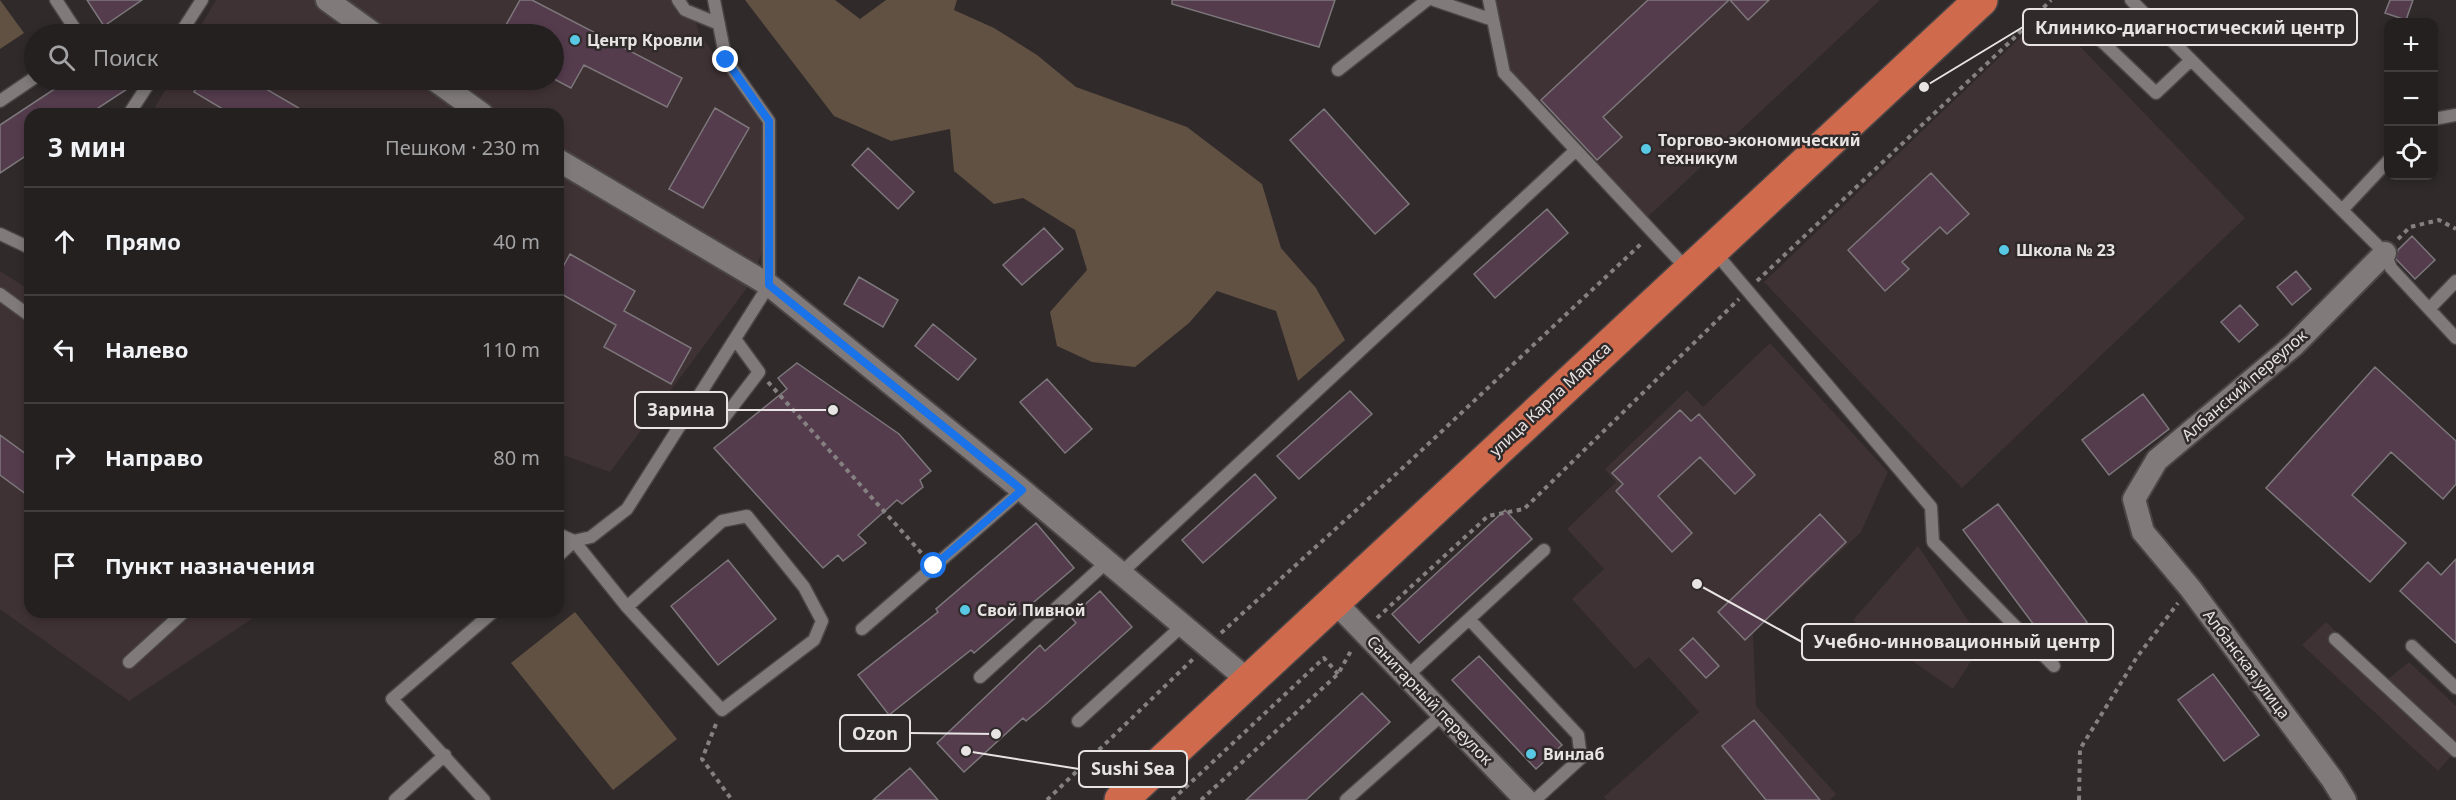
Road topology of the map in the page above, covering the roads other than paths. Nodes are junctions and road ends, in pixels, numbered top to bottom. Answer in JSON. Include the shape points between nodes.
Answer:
{"nodes":[{"id":1,"x":56,"y":0,"type":"edge"},
{"id":2,"x":202,"y":0,"type":"edge"},
{"id":3,"x":327,"y":0,"type":"edge"},
{"id":4,"x":678,"y":0,"type":"edge"},
{"id":5,"x":714,"y":0,"type":"edge"},
{"id":6,"x":1427,"y":0,"type":"edge"},
{"id":7,"x":1434,"y":0,"type":"edge"},
{"id":8,"x":1489,"y":0,"type":"edge"},
{"id":9,"x":1981,"y":0,"type":"edge"},
{"id":10,"x":2131,"y":0,"type":"edge"},
{"id":11,"x":1493,"y":20,"type":"junction"},
{"id":12,"x":70,"y":24,"type":"edge"},
{"id":13,"x":186,"y":24,"type":"edge"},
{"id":14,"x":360,"y":24,"type":"edge"},
{"id":15,"x":719,"y":24,"type":"junction"},
{"id":16,"x":2091,"y":31,"type":"dead end"},
{"id":17,"x":2191,"y":60,"type":"junction"},
{"id":18,"x":1338,"y":69,"type":"dead end"},
{"id":19,"x":24,"y":85,"type":"edge"},
{"id":20,"x":145,"y":90,"type":"edge"},
{"id":21,"x":449,"y":90,"type":"edge"},
{"id":22,"x":0,"y":101,"type":"edge"},
{"id":23,"x":133,"y":108,"type":"edge"},
{"id":24,"x":474,"y":108,"type":"edge"},
{"id":25,"x":2456,"y":116,"type":"edge"},
{"id":26,"x":2438,"y":118,"type":"edge"},
{"id":27,"x":1576,"y":150,"type":"junction"},
{"id":28,"x":564,"y":164,"type":"edge"},
{"id":29,"x":2384,"y":164,"type":"edge"},
{"id":30,"x":2342,"y":210,"type":"junction"},
{"id":31,"x":0,"y":234,"type":"edge"},
{"id":32,"x":24,"y":245,"type":"edge"},
{"id":33,"x":1712,"y":248,"type":"junction"},
{"id":34,"x":2385,"y":253,"type":"junction"},
{"id":35,"x":1688,"y":270,"type":"junction"},
{"id":36,"x":2456,"y":281,"type":"edge"},
{"id":37,"x":769,"y":285,"type":"junction"},
{"id":38,"x":0,"y":294,"type":"edge"},
{"id":39,"x":2429,"y":309,"type":"junction"},
{"id":40,"x":24,"y":312,"type":"edge"},
{"id":41,"x":2456,"y":338,"type":"edge"},
{"id":42,"x":735,"y":339,"type":"junction"},
{"id":43,"x":694,"y":403,"type":"junction"},
{"id":44,"x":1022,"y":490,"type":"junction"},
{"id":45,"x":2143,"y":532,"type":"joint"},
{"id":46,"x":564,"y":537,"type":"edge"},
{"id":47,"x":574,"y":541,"type":"junction"},
{"id":48,"x":564,"y":550,"type":"edge"},
{"id":49,"x":1544,"y":550,"type":"dead end"},
{"id":50,"x":1114,"y":567,"type":"junction"},
{"id":51,"x":1334,"y":601,"type":"junction"},
{"id":52,"x":627,"y":607,"type":"junction"},
{"id":53,"x":177,"y":618,"type":"edge"},
{"id":54,"x":486,"y":618,"type":"edge"},
{"id":55,"x":1469,"y":620,"type":"junction"},
{"id":56,"x":1183,"y":625,"type":"junction"},
{"id":57,"x":862,"y":629,"type":"dead end"},
{"id":58,"x":2335,"y":639,"type":"dead end"},
{"id":59,"x":2412,"y":646,"type":"dead end"},
{"id":60,"x":129,"y":662,"type":"dead end"},
{"id":61,"x":2054,"y":666,"type":"dead end"},
{"id":62,"x":1407,"y":676,"type":"junction"},
{"id":63,"x":980,"y":677,"type":"dead end"},
{"id":64,"x":1249,"y":681,"type":"junction"},
{"id":65,"x":2456,"y":688,"type":"edge"},
{"id":66,"x":1443,"y":714,"type":"junction"},
{"id":67,"x":1078,"y":721,"type":"dead end"},
{"id":68,"x":2456,"y":751,"type":"edge"},
{"id":69,"x":445,"y":755,"type":"junction"},
{"id":70,"x":396,"y":800,"type":"edge"},
{"id":71,"x":484,"y":800,"type":"edge"},
{"id":72,"x":1121,"y":800,"type":"edge"},
{"id":73,"x":1346,"y":800,"type":"edge"},
{"id":74,"x":1526,"y":800,"type":"edge"},
{"id":75,"x":1535,"y":800,"type":"edge"},
{"id":76,"x":2345,"y":800,"type":"edge"}],
"edges":[{"from":1,"to":12,"type":"lane"},
{"from":2,"to":13,"type":"lane"},
{"from":3,"to":14,"type":"street"},
{"from":4,"to":15,"type":"lane","via":[[686,10]]},
{"from":5,"to":15,"type":"lane"},
{"from":6,"to":18,"type":"lane"},
{"from":7,"to":11,"type":"lane"},
{"from":8,"to":11,"type":"lane"},
{"from":9,"to":33,"type":"highway","name":"улица Карла Маркса"},
{"from":10,"to":17,"type":"lane"},
{"from":11,"to":27,"type":"lane","via":[[1504,73]]},
{"from":15,"to":37,"type":"lane","via":[[726,60],[769,121]]},
{"from":16,"to":17,"type":"lane","via":[[2156,93]]},
{"from":17,"to":30,"type":"lane"},
{"from":19,"to":22,"type":"lane"},
{"from":20,"to":23,"type":"lane"},
{"from":21,"to":24,"type":"street"},
{"from":25,"to":26,"type":"lane"},
{"from":27,"to":35,"type":"lane"},
{"from":27,"to":50,"type":"lane"},
{"from":28,"to":37,"type":"street"},
{"from":29,"to":30,"type":"lane"},
{"from":30,"to":34,"type":"lane"},
{"from":31,"to":32,"type":"lane"},
{"from":33,"to":35,"type":"highway","name":"улица Карла Маркса"},
{"from":33,"to":61,"type":"lane","via":[[1931,507],[1933,542]]},
{"from":34,"to":39,"type":"lane","via":[[2391,268]]},
{"from":34,"to":45,"type":"street","name":"Албанский переулок","via":[[2294,345],[2157,460],[2134,499]]},
{"from":35,"to":51,"type":"highway","name":"улица Карла Маркса"},
{"from":36,"to":39,"type":"lane"},
{"from":37,"to":42,"type":"lane"},
{"from":37,"to":44,"type":"street"},
{"from":38,"to":40,"type":"lane"},
{"from":39,"to":41,"type":"lane"},
{"from":42,"to":43,"type":"lane"},
{"from":42,"to":43,"type":"lane","via":[[759,372],[718,422]]},
{"from":43,"to":47,"type":"lane","via":[[627,509],[591,537]]},
{"from":44,"to":50,"type":"street"},
{"from":44,"to":57,"type":"lane"},
{"from":45,"to":76,"type":"street","name":"Албанская улица","via":[[2190,588]]},
{"from":46,"to":47,"type":"lane"},
{"from":47,"to":48,"type":"lane"},
{"from":47,"to":52,"type":"lane"},
{"from":49,"to":55,"type":"lane"},
{"from":50,"to":56,"type":"street"},
{"from":50,"to":63,"type":"lane"},
{"from":51,"to":62,"type":"street","name":"Санитарный переулок"},
{"from":51,"to":64,"type":"highway","name":"улица Карла Маркса"},
{"from":52,"to":52,"type":"lane","via":[[722,710],[814,640],[822,621],[804,587],[747,516],[722,521]]},
{"from":53,"to":60,"type":"lane"},
{"from":54,"to":69,"type":"lane","via":[[392,699]]},
{"from":55,"to":62,"type":"lane"},
{"from":55,"to":75,"type":"lane","via":[[1578,735],[1581,758]]},
{"from":56,"to":64,"type":"street"},
{"from":56,"to":67,"type":"lane"},
{"from":58,"to":68,"type":"lane"},
{"from":59,"to":65,"type":"lane"},
{"from":62,"to":66,"type":"street","name":"Санитарный переулок"},
{"from":64,"to":72,"type":"highway","name":"улица Карла Маркса"},
{"from":66,"to":73,"type":"lane"},
{"from":66,"to":74,"type":"street","name":"Санитарный переулок"},
{"from":69,"to":70,"type":"lane"},
{"from":69,"to":71,"type":"lane"}]}
